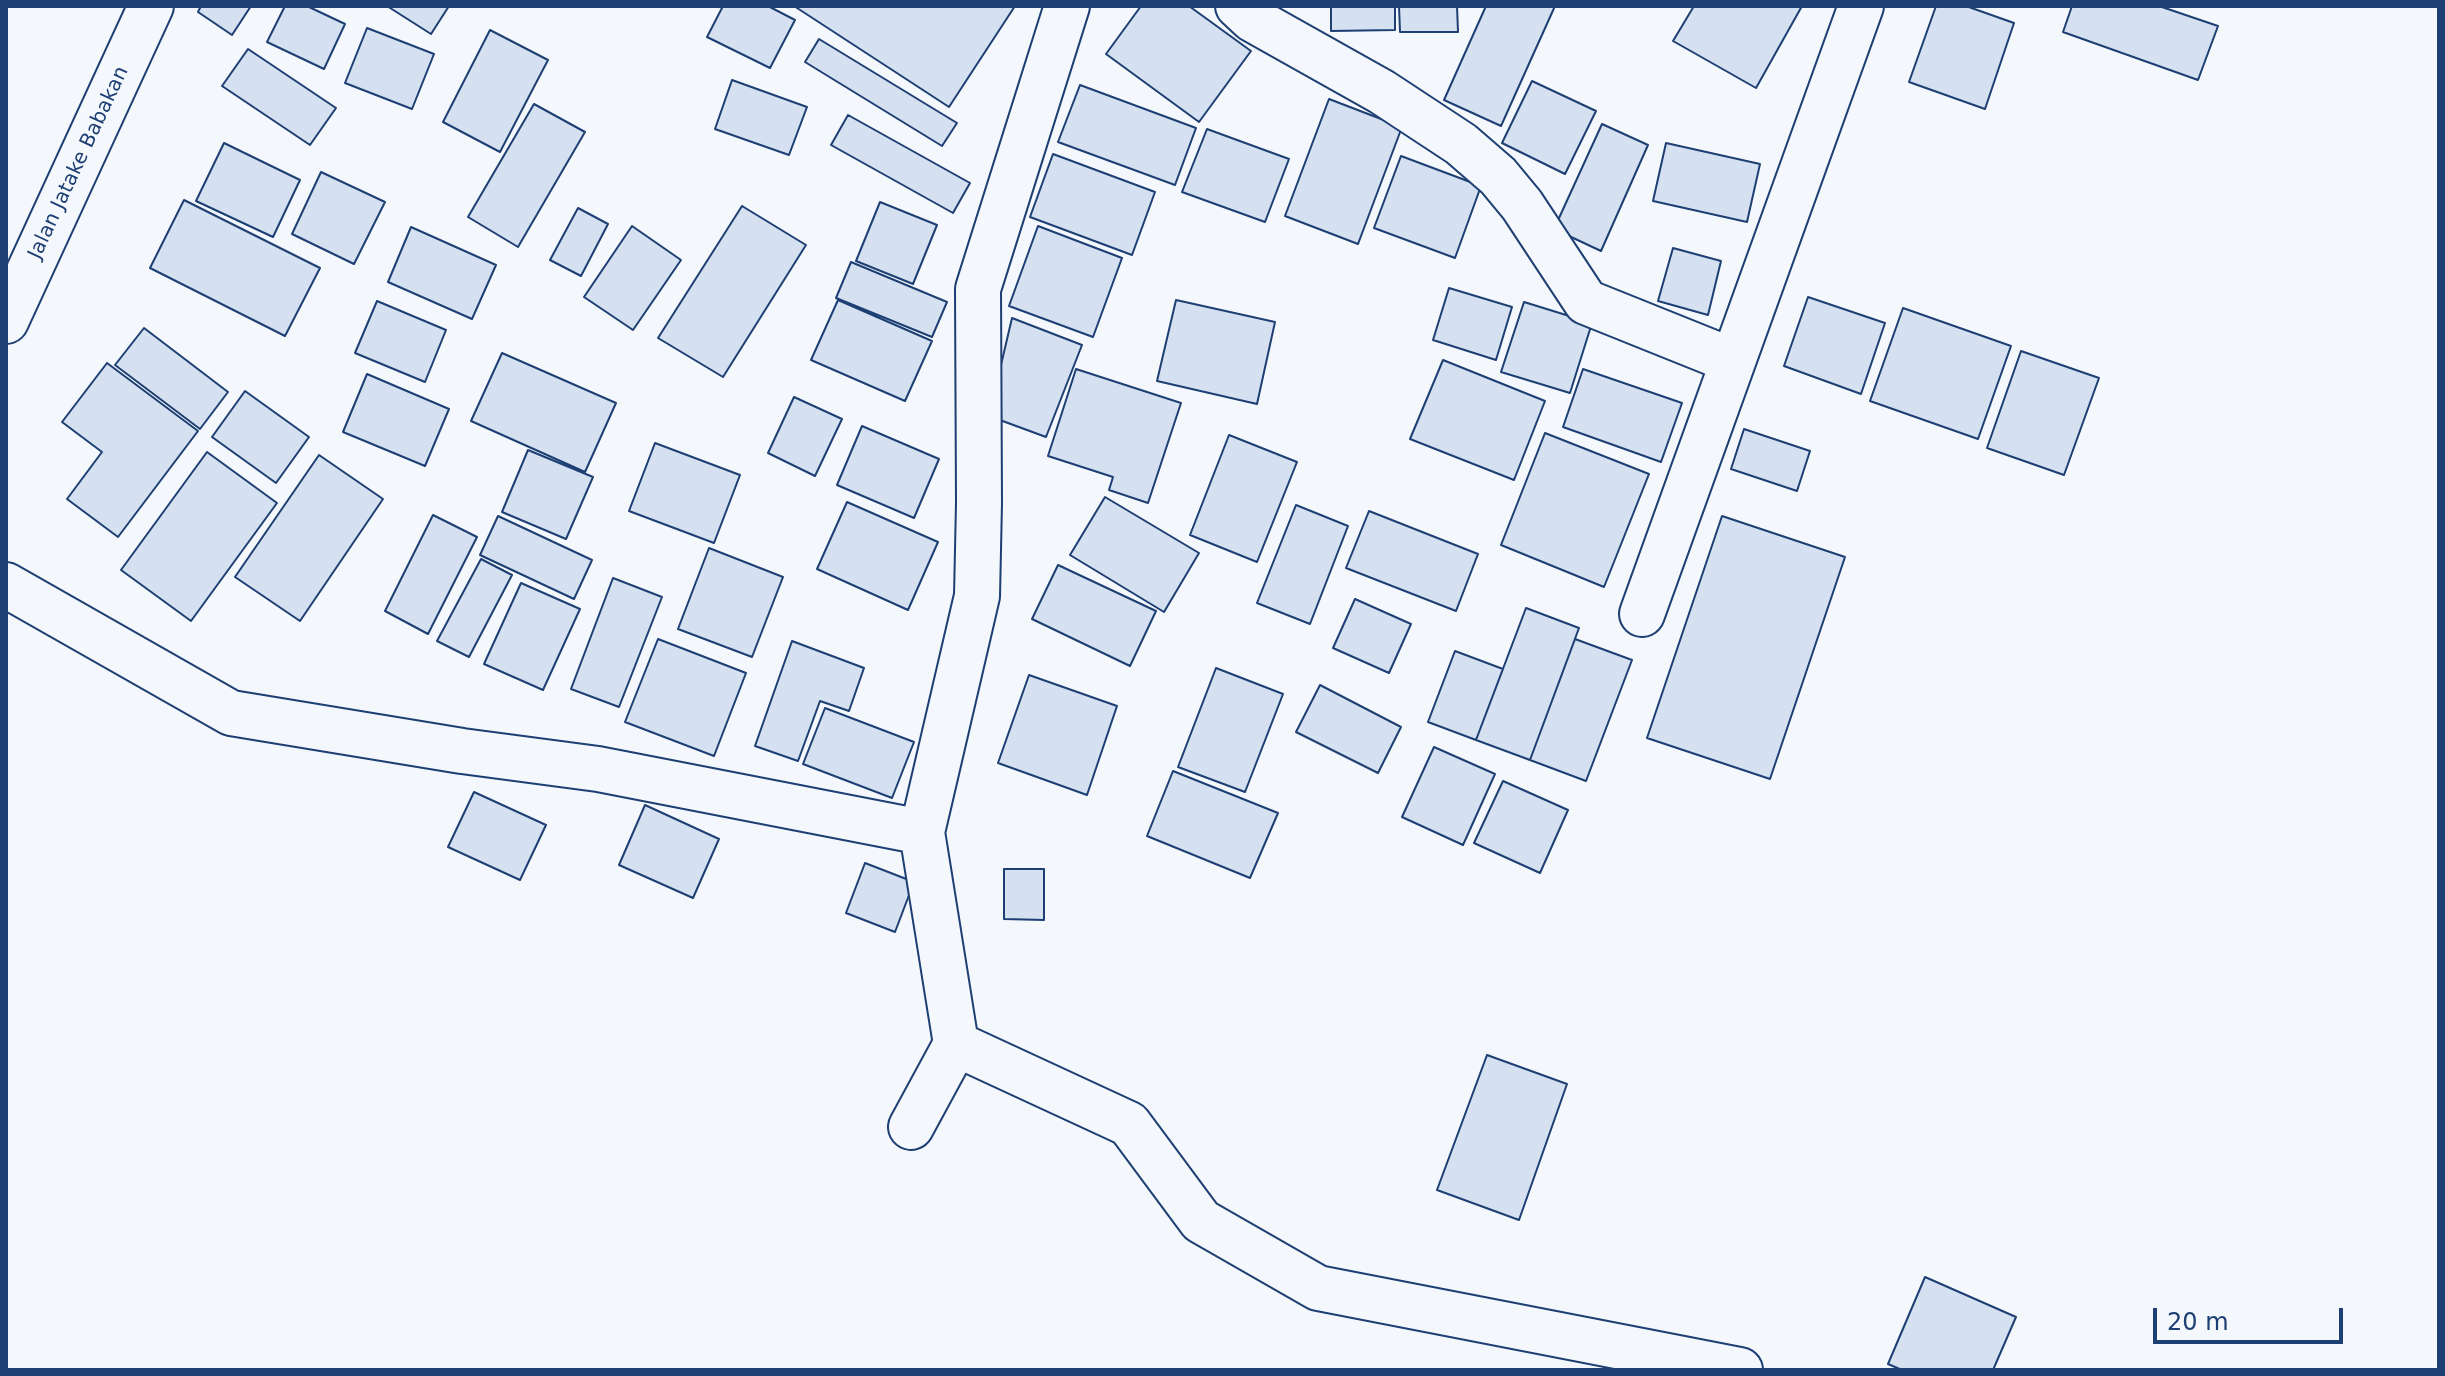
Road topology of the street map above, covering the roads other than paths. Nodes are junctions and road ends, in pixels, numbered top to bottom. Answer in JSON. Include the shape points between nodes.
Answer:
{"nodes":[{"id":1,"x":151,"y":6,"type":"edge"},
{"id":2,"x":1067,"y":6,"type":"edge"},
{"id":3,"x":1238,"y":6,"type":"edge"},
{"id":4,"x":1861,"y":6,"type":"edge"},
{"id":5,"x":6,"y":321,"type":"edge"},
{"id":6,"x":1733,"y":361,"type":"junction"},
{"id":7,"x":6,"y":585,"type":"edge"},
{"id":8,"x":1642,"y":614,"type":"dead end"},
{"id":9,"x":922,"y":832,"type":"junction"},
{"id":10,"x":956,"y":1044,"type":"junction"},
{"id":11,"x":911,"y":1127,"type":"dead end"},
{"id":12,"x":1740,"y":1370,"type":"edge"}],
"edges":[{"from":1,"to":5,"type":"street","name":"Jalan Jatake Babakan"},
{"from":2,"to":9,"type":"street","via":[[978,289],[977,596]]},
{"from":3,"to":6,"type":"street","via":[[1461,144],[1522,205],[1586,302]]},
{"from":4,"to":6,"type":"street"},
{"from":6,"to":8,"type":"street"},
{"from":7,"to":9,"type":"street","via":[[231,713],[598,769]]},
{"from":9,"to":10,"type":"street"},
{"from":10,"to":11,"type":"street"},
{"from":10,"to":12,"type":"street","via":[[1129,1124],[1201,1221],[1318,1288]]}]}
